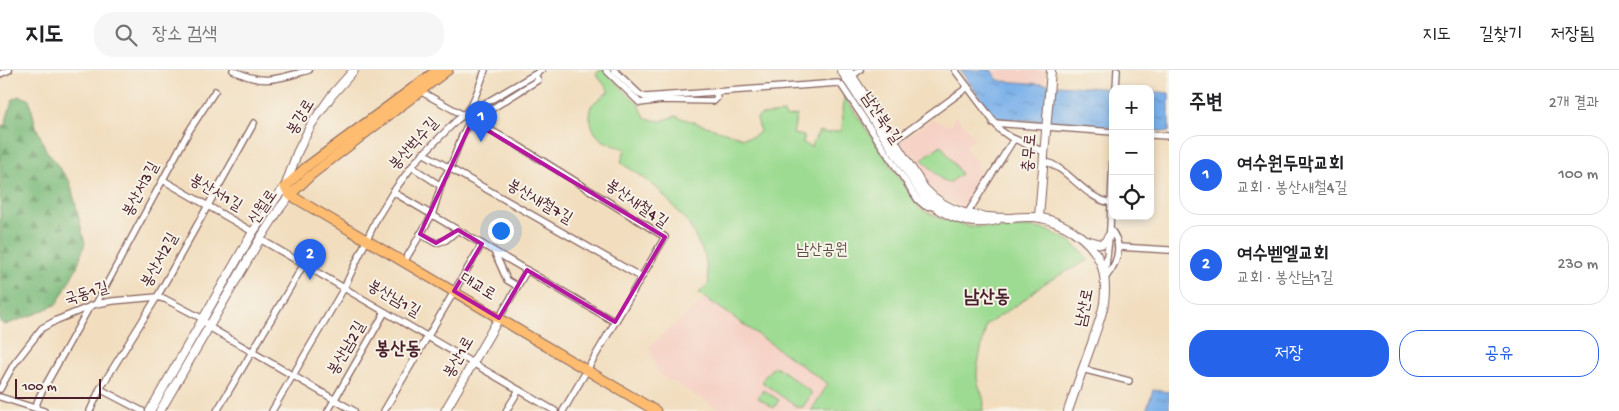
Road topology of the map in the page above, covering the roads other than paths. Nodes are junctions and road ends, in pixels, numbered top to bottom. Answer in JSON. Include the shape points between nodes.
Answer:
{"nodes":[{"id":1,"x":9,"y":70,"type":"edge"},
{"id":2,"x":233,"y":70,"type":"edge"},
{"id":3,"x":309,"y":70,"type":"edge"},
{"id":4,"x":354,"y":70,"type":"edge"},
{"id":5,"x":436,"y":70,"type":"edge"},
{"id":6,"x":448,"y":70,"type":"edge"},
{"id":7,"x":485,"y":70,"type":"edge"},
{"id":8,"x":542,"y":70,"type":"edge"},
{"id":9,"x":606,"y":70,"type":"edge"},
{"id":10,"x":614,"y":70,"type":"edge"},
{"id":11,"x":841,"y":70,"type":"edge"},
{"id":12,"x":860,"y":70,"type":"edge"},
{"id":13,"x":955,"y":70,"type":"edge"},
{"id":14,"x":1051,"y":70,"type":"edge"},
{"id":15,"x":1117,"y":70,"type":"edge"},
{"id":16,"x":850,"y":73,"type":"edge"},
{"id":17,"x":0,"y":74,"type":"edge"},
{"id":18,"x":535,"y":74,"type":"junction"},
{"id":19,"x":1116,"y":85,"type":"edge"},
{"id":20,"x":968,"y":87,"type":"junction"},
{"id":21,"x":215,"y":91,"type":"dead end"},
{"id":22,"x":420,"y":91,"type":"junction"},
{"id":23,"x":716,"y":93,"type":"junction"},
{"id":24,"x":463,"y":116,"type":"junction"},
{"id":25,"x":472,"y":121,"type":"junction"},
{"id":26,"x":254,"y":123,"type":"dead end"},
{"id":27,"x":993,"y":123,"type":"junction"},
{"id":28,"x":1046,"y":127,"type":"junction"},
{"id":29,"x":1109,"y":132,"type":"edge"},
{"id":30,"x":1154,"y":135,"type":"edge"},
{"id":31,"x":1169,"y":136,"type":"edge"},
{"id":32,"x":1014,"y":139,"type":"junction"},
{"id":33,"x":894,"y":141,"type":"junction"},
{"id":34,"x":1044,"y":152,"type":"junction"},
{"id":35,"x":423,"y":153,"type":"junction"},
{"id":36,"x":1044,"y":161,"type":"junction"},
{"id":37,"x":412,"y":166,"type":"junction"},
{"id":38,"x":450,"y":168,"type":"junction"},
{"id":39,"x":163,"y":180,"type":"junction"},
{"id":40,"x":441,"y":186,"type":"junction"},
{"id":41,"x":288,"y":191,"type":"junction"},
{"id":42,"x":393,"y":192,"type":"junction"},
{"id":43,"x":1109,"y":202,"type":"edge"},
{"id":44,"x":207,"y":205,"type":"junction"},
{"id":45,"x":936,"y":207,"type":"junction"},
{"id":46,"x":967,"y":214,"type":"junction"},
{"id":47,"x":432,"y":215,"type":"junction"},
{"id":48,"x":1039,"y":217,"type":"junction"},
{"id":49,"x":1003,"y":218,"type":"junction"},
{"id":50,"x":1110,"y":220,"type":"edge"},
{"id":51,"x":458,"y":230,"type":"junction"},
{"id":52,"x":253,"y":232,"type":"junction"},
{"id":53,"x":1110,"y":232,"type":"junction"},
{"id":54,"x":420,"y":234,"type":"junction"},
{"id":55,"x":260,"y":239,"type":"junction"},
{"id":56,"x":1084,"y":240,"type":"junction"},
{"id":57,"x":367,"y":241,"type":"junction"},
{"id":58,"x":482,"y":244,"type":"junction"},
{"id":59,"x":1119,"y":247,"type":"junction"},
{"id":60,"x":1169,"y":250,"type":"edge"},
{"id":61,"x":494,"y":251,"type":"junction"},
{"id":62,"x":404,"y":262,"type":"junction"},
{"id":63,"x":304,"y":264,"type":"junction"},
{"id":64,"x":527,"y":270,"type":"junction"},
{"id":65,"x":641,"y":277,"type":"junction"},
{"id":66,"x":1105,"y":278,"type":"junction"},
{"id":67,"x":517,"y":286,"type":"junction"},
{"id":68,"x":344,"y":288,"type":"junction"},
{"id":69,"x":454,"y":291,"type":"junction"},
{"id":70,"x":157,"y":297,"type":"junction"},
{"id":71,"x":93,"y":305,"type":"junction"},
{"id":72,"x":385,"y":312,"type":"junction"},
{"id":73,"x":499,"y":318,"type":"junction"},
{"id":74,"x":202,"y":319,"type":"junction"},
{"id":75,"x":615,"y":322,"type":"junction"},
{"id":76,"x":209,"y":327,"type":"junction"},
{"id":77,"x":428,"y":336,"type":"junction"},
{"id":78,"x":252,"y":352,"type":"junction"},
{"id":79,"x":473,"y":363,"type":"junction"},
{"id":80,"x":1082,"y":369,"type":"junction"},
{"id":81,"x":587,"y":370,"type":"junction"},
{"id":82,"x":293,"y":376,"type":"junction"},
{"id":83,"x":1129,"y":381,"type":"dead end"},
{"id":84,"x":0,"y":389,"type":"edge"},
{"id":85,"x":100,"y":389,"type":"junction"},
{"id":86,"x":519,"y":390,"type":"junction"},
{"id":87,"x":0,"y":397,"type":"edge"},
{"id":88,"x":334,"y":400,"type":"junction"},
{"id":89,"x":35,"y":408,"type":"junction"},
{"id":90,"x":44,"y":411,"type":"edge"},
{"id":91,"x":90,"y":411,"type":"edge"},
{"id":92,"x":142,"y":411,"type":"edge"},
{"id":93,"x":150,"y":411,"type":"edge"},
{"id":94,"x":160,"y":411,"type":"edge"},
{"id":95,"x":217,"y":411,"type":"edge"},
{"id":96,"x":272,"y":411,"type":"edge"},
{"id":97,"x":328,"y":411,"type":"edge"},
{"id":98,"x":354,"y":411,"type":"edge"},
{"id":99,"x":384,"y":411,"type":"edge"},
{"id":100,"x":445,"y":411,"type":"edge"},
{"id":101,"x":506,"y":411,"type":"edge"},
{"id":102,"x":555,"y":411,"type":"edge"},
{"id":103,"x":563,"y":411,"type":"edge"},
{"id":104,"x":656,"y":411,"type":"edge"},
{"id":105,"x":1068,"y":411,"type":"edge"}],
"edges":[{"from":1,"to":17,"type":"street"},
{"from":2,"to":3,"type":"street","via":[[249,78],[263,80]]},
{"from":4,"to":41,"type":"street","name":"봉강로","via":[[311,125],[297,153]]},
{"from":5,"to":41,"type":"main road","name":"신월로","via":[[306,168]]},
{"from":6,"to":22,"type":"main road","name":"신월로"},
{"from":7,"to":24,"type":"street","name":"봉산벅수길"},
{"from":8,"to":18,"type":"street"},
{"from":9,"to":23,"type":"street","via":[[640,103],[714,101]]},
{"from":10,"to":23,"type":"street","name":"남산북1길","via":[[642,97]]},
{"from":11,"to":45,"type":"street","name":"남산로","via":[[920,192]]},
{"from":12,"to":16,"type":"street"},
{"from":13,"to":20,"type":"street"},
{"from":14,"to":28,"type":"street"},
{"from":15,"to":19,"type":"street"},
{"from":16,"to":33,"type":"street","name":"남산로"},
{"from":18,"to":24,"type":"street"},
{"from":18,"to":25,"type":"street","via":[[538,80]]},
{"from":20,"to":27,"type":"street"},
{"from":20,"to":33,"type":"street"},
{"from":21,"to":39,"type":"street","name":"봉산서3길"},
{"from":22,"to":24,"type":"street","name":"봉산새철4길"},
{"from":22,"to":41,"type":"main road","name":"신월로"},
{"from":23,"to":45,"type":"street","name":"남산북1길","via":[[839,83],[918,200],[925,206]]},
{"from":24,"to":25,"type":"street","name":"봉산새철4길"},
{"from":24,"to":35,"type":"street","name":"봉산벅수길"},
{"from":25,"to":38,"type":"street","via":[[464,132]]},
{"from":25,"to":65,"type":"street","name":"봉산새철4길","via":[[517,145],[665,238]]},
{"from":26,"to":44,"type":"street","name":"봉산서2길"},
{"from":27,"to":28,"type":"street"},
{"from":27,"to":32,"type":"street"},
{"from":28,"to":29,"type":"street","name":"충무로"},
{"from":28,"to":34,"type":"street","name":"충무로"},
{"from":30,"to":31,"type":"street"},
{"from":32,"to":34,"type":"street"},
{"from":32,"to":46,"type":"street"},
{"from":33,"to":46,"type":"street","name":"남산로","via":[[928,192],[951,208]]},
{"from":34,"to":36,"type":"street","name":"충무로"},
{"from":35,"to":37,"type":"street","name":"봉산벅수길"},
{"from":35,"to":38,"type":"street","name":"봉산새철7길"},
{"from":36,"to":43,"type":"street","via":[[1061,168],[1097,198]]},
{"from":36,"to":48,"type":"street","name":"충무로"},
{"from":37,"to":40,"type":"street"},
{"from":37,"to":42,"type":"street","name":"봉산벅수길"},
{"from":38,"to":40,"type":"street"},
{"from":38,"to":65,"type":"street","name":"봉산새철7길"},
{"from":39,"to":44,"type":"street","name":"봉산서1길"},
{"from":39,"to":71,"type":"street","name":"봉산서3길"},
{"from":40,"to":47,"type":"street"},
{"from":41,"to":52,"type":"street","name":"신월로","via":[[276,198]]},
{"from":41,"to":55,"type":"street","name":"신월로"},
{"from":41,"to":57,"type":"main road","name":"대교로"},
{"from":42,"to":47,"type":"street"},
{"from":42,"to":57,"type":"street","name":"봉산벅수길"},
{"from":44,"to":52,"type":"street","name":"봉산서1길"},
{"from":44,"to":70,"type":"street","name":"봉산서2길"},
{"from":45,"to":49,"type":"street","name":"남산로","via":[[972,222]]},
{"from":46,"to":49,"type":"street","name":"남산로"},
{"from":47,"to":51,"type":"street"},
{"from":47,"to":54,"type":"street"},
{"from":48,"to":49,"type":"street","name":"남산로"},
{"from":48,"to":56,"type":"street","name":"남산로","via":[[1064,226]]},
{"from":50,"to":53,"type":"street"},
{"from":51,"to":54,"type":"street","via":[[446,240],[436,243]]},
{"from":51,"to":58,"type":"street"},
{"from":52,"to":74,"type":"street","name":"신월로"},
{"from":53,"to":56,"type":"street","via":[[1105,242],[1099,244]]},
{"from":53,"to":59,"type":"street","via":[[1116,236]]},
{"from":53,"to":66,"type":"street"},
{"from":54,"to":62,"type":"street"},
{"from":55,"to":63,"type":"street","name":"봉산남1길"},
{"from":55,"to":76,"type":"street","name":"신월로"},
{"from":56,"to":66,"type":"street","name":"남산로","via":[[1097,254]]},
{"from":57,"to":62,"type":"main road","name":"대교로"},
{"from":57,"to":68,"type":"street","name":"봉산남1길"},
{"from":58,"to":61,"type":"street"},
{"from":58,"to":69,"type":"street","name":"봉산남1길"},
{"from":59,"to":60,"type":"street"},
{"from":59,"to":66,"type":"street","via":[[1116,262]]},
{"from":61,"to":64,"type":"street"},
{"from":61,"to":67,"type":"street","via":[[507,280]]},
{"from":62,"to":69,"type":"main road","name":"대교로"},
{"from":63,"to":68,"type":"street","name":"봉산남1길"},
{"from":63,"to":78,"type":"street"},
{"from":64,"to":67,"type":"street"},
{"from":64,"to":75,"type":"street"},
{"from":65,"to":75,"type":"street","name":"봉산새철4길"},
{"from":66,"to":80,"type":"street","name":"남산로","via":[[1102,313]]},
{"from":67,"to":73,"type":"street"},
{"from":68,"to":72,"type":"street","name":"봉산남1길"},
{"from":68,"to":82,"type":"street"},
{"from":69,"to":73,"type":"main road","name":"대교로"},
{"from":69,"to":77,"type":"street","name":"봉산남1길"},
{"from":70,"to":71,"type":"street","name":"국동1길"},
{"from":70,"to":74,"type":"street","name":"국동1길"},
{"from":70,"to":85,"type":"street","name":"봉산서2길"},
{"from":71,"to":84,"type":"street","name":"국동1길","via":[[42,328],[14,364]]},
{"from":71,"to":89,"type":"street","name":"봉산서3길"},
{"from":72,"to":77,"type":"street","name":"봉산남1길"},
{"from":72,"to":88,"type":"street","name":"봉산남2길"},
{"from":73,"to":79,"type":"street","name":"봉산1로"},
{"from":73,"to":81,"type":"main road","name":"대교로"},
{"from":74,"to":76,"type":"street","name":"국동1길"},
{"from":74,"to":93,"type":"street","name":"신월로"},
{"from":75,"to":81,"type":"street","name":"봉산새철4길"},
{"from":76,"to":78,"type":"street","name":"봉산남2길"},
{"from":76,"to":94,"type":"street","name":"신월로"},
{"from":77,"to":79,"type":"street","name":"봉산남1길"},
{"from":77,"to":99,"type":"street"},
{"from":78,"to":82,"type":"street","name":"봉산남2길"},
{"from":78,"to":95,"type":"street"},
{"from":79,"to":86,"type":"street","name":"봉산남1길"},
{"from":79,"to":100,"type":"street","name":"봉산1로"},
{"from":80,"to":83,"type":"street"},
{"from":80,"to":105,"type":"street","name":"남산로"},
{"from":81,"to":103,"type":"street","name":"봉산새철4길"},
{"from":81,"to":104,"type":"main road","name":"대교로"},
{"from":82,"to":88,"type":"street","name":"봉산남2길"},
{"from":82,"to":96,"type":"street"},
{"from":85,"to":91,"type":"street","name":"봉산서2길"},
{"from":85,"to":92,"type":"street"},
{"from":86,"to":101,"type":"street"},
{"from":86,"to":102,"type":"street","name":"봉산남1길"},
{"from":87,"to":89,"type":"street"},
{"from":88,"to":97,"type":"street"},
{"from":88,"to":98,"type":"street","name":"봉산남2길"},
{"from":89,"to":90,"type":"street"}]}
